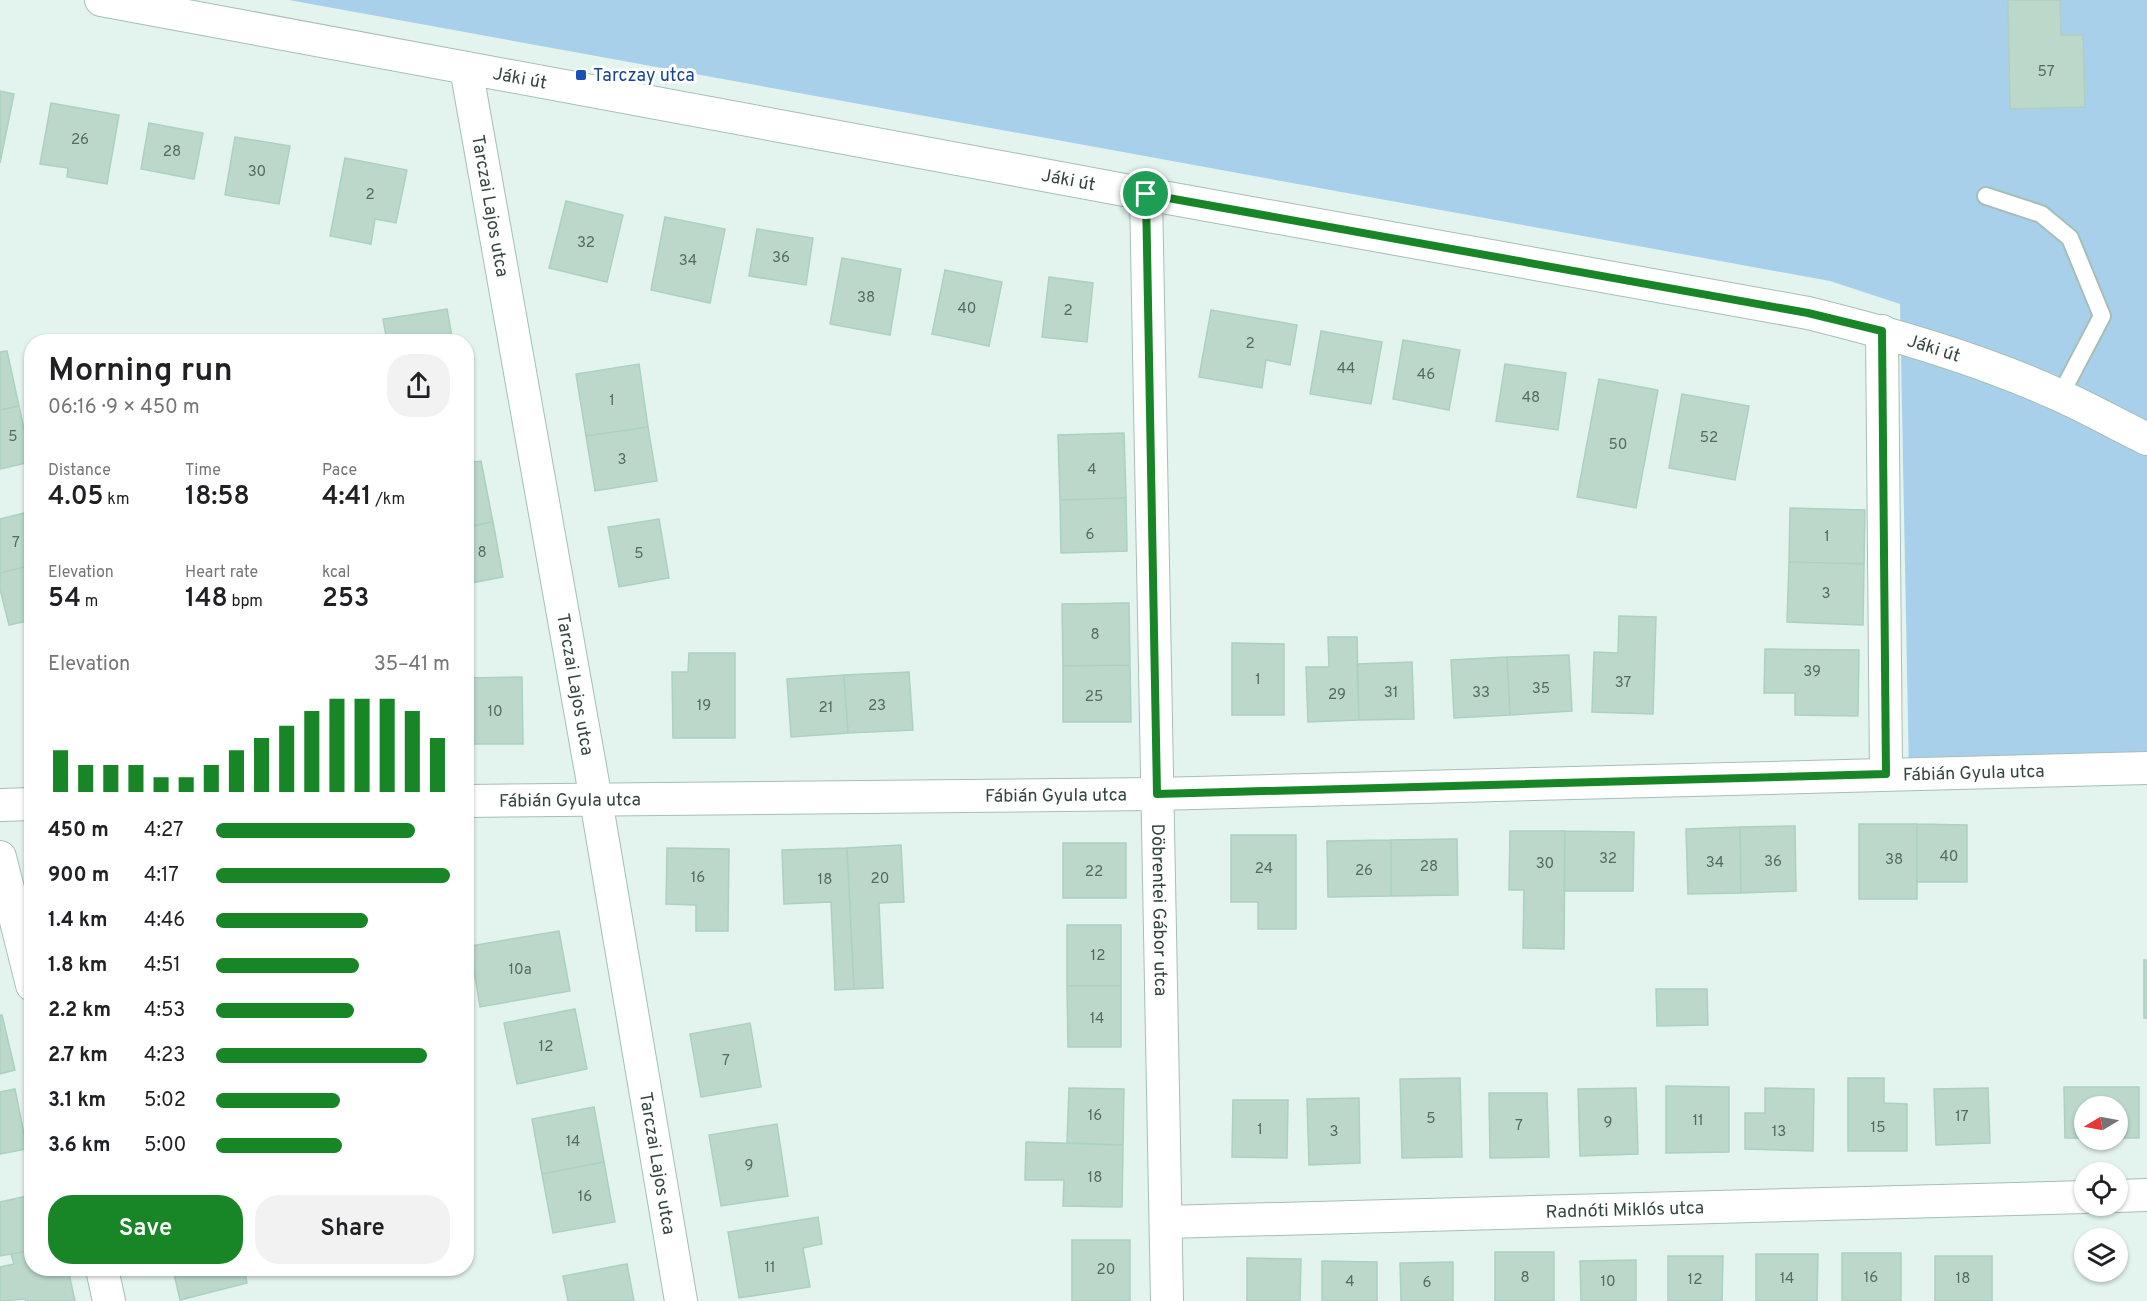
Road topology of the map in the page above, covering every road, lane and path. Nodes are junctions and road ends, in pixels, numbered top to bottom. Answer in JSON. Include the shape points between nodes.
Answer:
{"nodes":[{"id":1,"x":101,"y":0,"type":"edge"},
{"id":2,"x":466,"y":68,"type":"junction"},
{"id":3,"x":1146,"y":194,"type":"junction"},
{"id":4,"x":1986,"y":196,"type":"dead end"},
{"id":5,"x":1882,"y":331,"type":"junction"},
{"id":6,"x":2060,"y":396,"type":"junction"},
{"id":7,"x":2140,"y":435,"type":"edge"},
{"id":8,"x":2147,"y":768,"type":"edge"},
{"id":9,"x":1886,"y":774,"type":"junction"},
{"id":10,"x":1157,"y":794,"type":"junction"},
{"id":11,"x":596,"y":800,"type":"junction"},
{"id":12,"x":474,"y":801,"type":"edge"},
{"id":13,"x":24,"y":804,"type":"edge"},
{"id":14,"x":0,"y":805,"type":"edge"},
{"id":15,"x":0,"y":858,"type":"edge"},
{"id":16,"x":24,"y":953,"type":"edge"},
{"id":17,"x":2147,"y":1195,"type":"edge"},
{"id":18,"x":2128,"y":1196,"type":"edge"},
{"id":19,"x":2074,"y":1197,"type":"edge"},
{"id":20,"x":1166,"y":1222,"type":"junction"},
{"id":21,"x":104,"y":1276,"type":"edge"},
{"id":22,"x":110,"y":1301,"type":"edge"},
{"id":23,"x":681,"y":1301,"type":"edge"},
{"id":24,"x":1167,"y":1301,"type":"edge"}],
"edges":[{"from":1,"to":2,"type":"street","name":"Jáki út"},
{"from":2,"to":3,"type":"street","name":"Jáki út"},
{"from":2,"to":11,"type":"street","name":"Tarczai Lajos utca"},
{"from":3,"to":5,"type":"street","name":"Jáki út","via":[[1808,313]]},
{"from":3,"to":10,"type":"street","name":"Döbrentei Gábor utca"},
{"from":4,"to":6,"type":"lane","via":[[2041,214],[2070,238],[2102,316]]},
{"from":5,"to":6,"type":"street","name":"Jáki út"},
{"from":5,"to":9,"type":"street"},
{"from":6,"to":7,"type":"street","name":"Jáki út"},
{"from":8,"to":9,"type":"street","name":"Fábián Gyula utca"},
{"from":9,"to":10,"type":"street","name":"Fábián Gyula utca"},
{"from":10,"to":11,"type":"street","name":"Fábián Gyula utca"},
{"from":10,"to":20,"type":"street","name":"Döbrentei Gábor utca"},
{"from":11,"to":12,"type":"street","name":"Fábián Gyula utca"},
{"from":11,"to":23,"type":"street","name":"Tarczai Lajos utca"},
{"from":13,"to":14,"type":"street"},
{"from":15,"to":16,"type":"street"},
{"from":17,"to":18,"type":"street"},
{"from":19,"to":20,"type":"street","name":"Radnóti Miklós utca"},
{"from":20,"to":24,"type":"street","name":"Döbrentei Gábor utca"},
{"from":21,"to":22,"type":"street"}]}
